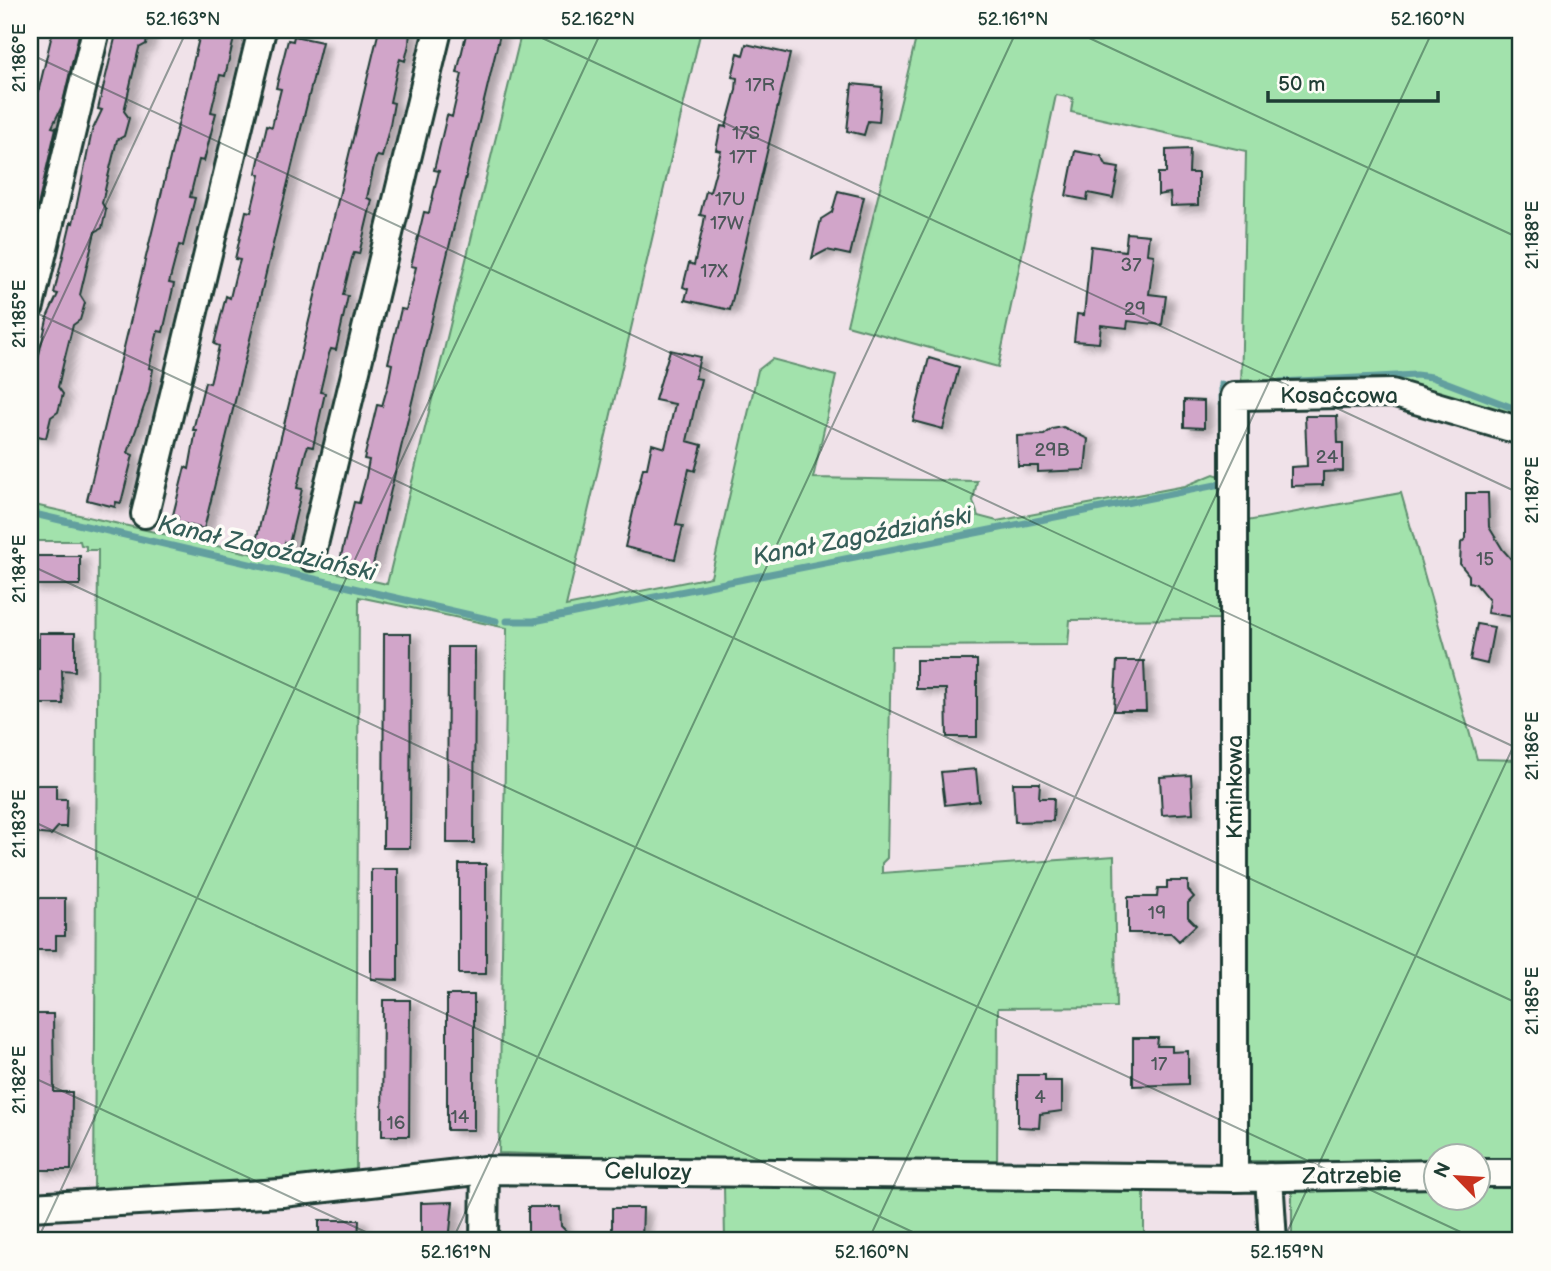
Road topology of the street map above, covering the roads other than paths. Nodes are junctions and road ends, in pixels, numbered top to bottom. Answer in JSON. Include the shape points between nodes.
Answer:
{"nodes":[{"id":1,"x":96,"y":30,"type":"edge"},
{"id":2,"x":262,"y":30,"type":"edge"},
{"id":3,"x":438,"y":30,"type":"edge"},
{"id":4,"x":30,"y":306,"type":"edge"},
{"id":5,"x":1234,"y":396,"type":"joint"},
{"id":6,"x":1521,"y":431,"type":"edge"},
{"id":7,"x":145,"y":514,"type":"dead end"},
{"id":8,"x":311,"y":557,"type":"dead end"},
{"id":9,"x":485,"y":1170,"type":"junction"},
{"id":10,"x":1492,"y":1173,"type":"edge"},
{"id":11,"x":1521,"y":1173,"type":"edge"},
{"id":12,"x":1422,"y":1174,"type":"edge"},
{"id":13,"x":1269,"y":1177,"type":"junction"},
{"id":14,"x":1234,"y":1178,"type":"junction"},
{"id":15,"x":30,"y":1207,"type":"edge"},
{"id":16,"x":484,"y":1241,"type":"edge"},
{"id":17,"x":1273,"y":1241,"type":"edge"}],
"edges":[{"from":1,"to":4,"type":"street"},
{"from":2,"to":7,"type":"street"},
{"from":3,"to":8,"type":"street"},
{"from":5,"to":6,"type":"street","name":"Kosaćcowa","via":[[1392,393]]},
{"from":5,"to":14,"type":"street","name":"Kminkowa"},
{"from":9,"to":14,"type":"street","name":"Celulozy"},
{"from":9,"to":15,"type":"street","name":"Celulozy","via":[[282,1193]]},
{"from":9,"to":16,"type":"street"},
{"from":10,"to":11,"type":"street"},
{"from":12,"to":13,"type":"street","name":"Zatrzebie"},
{"from":13,"to":14,"type":"street","name":"Celulozy"},
{"from":13,"to":17,"type":"street"}]}
